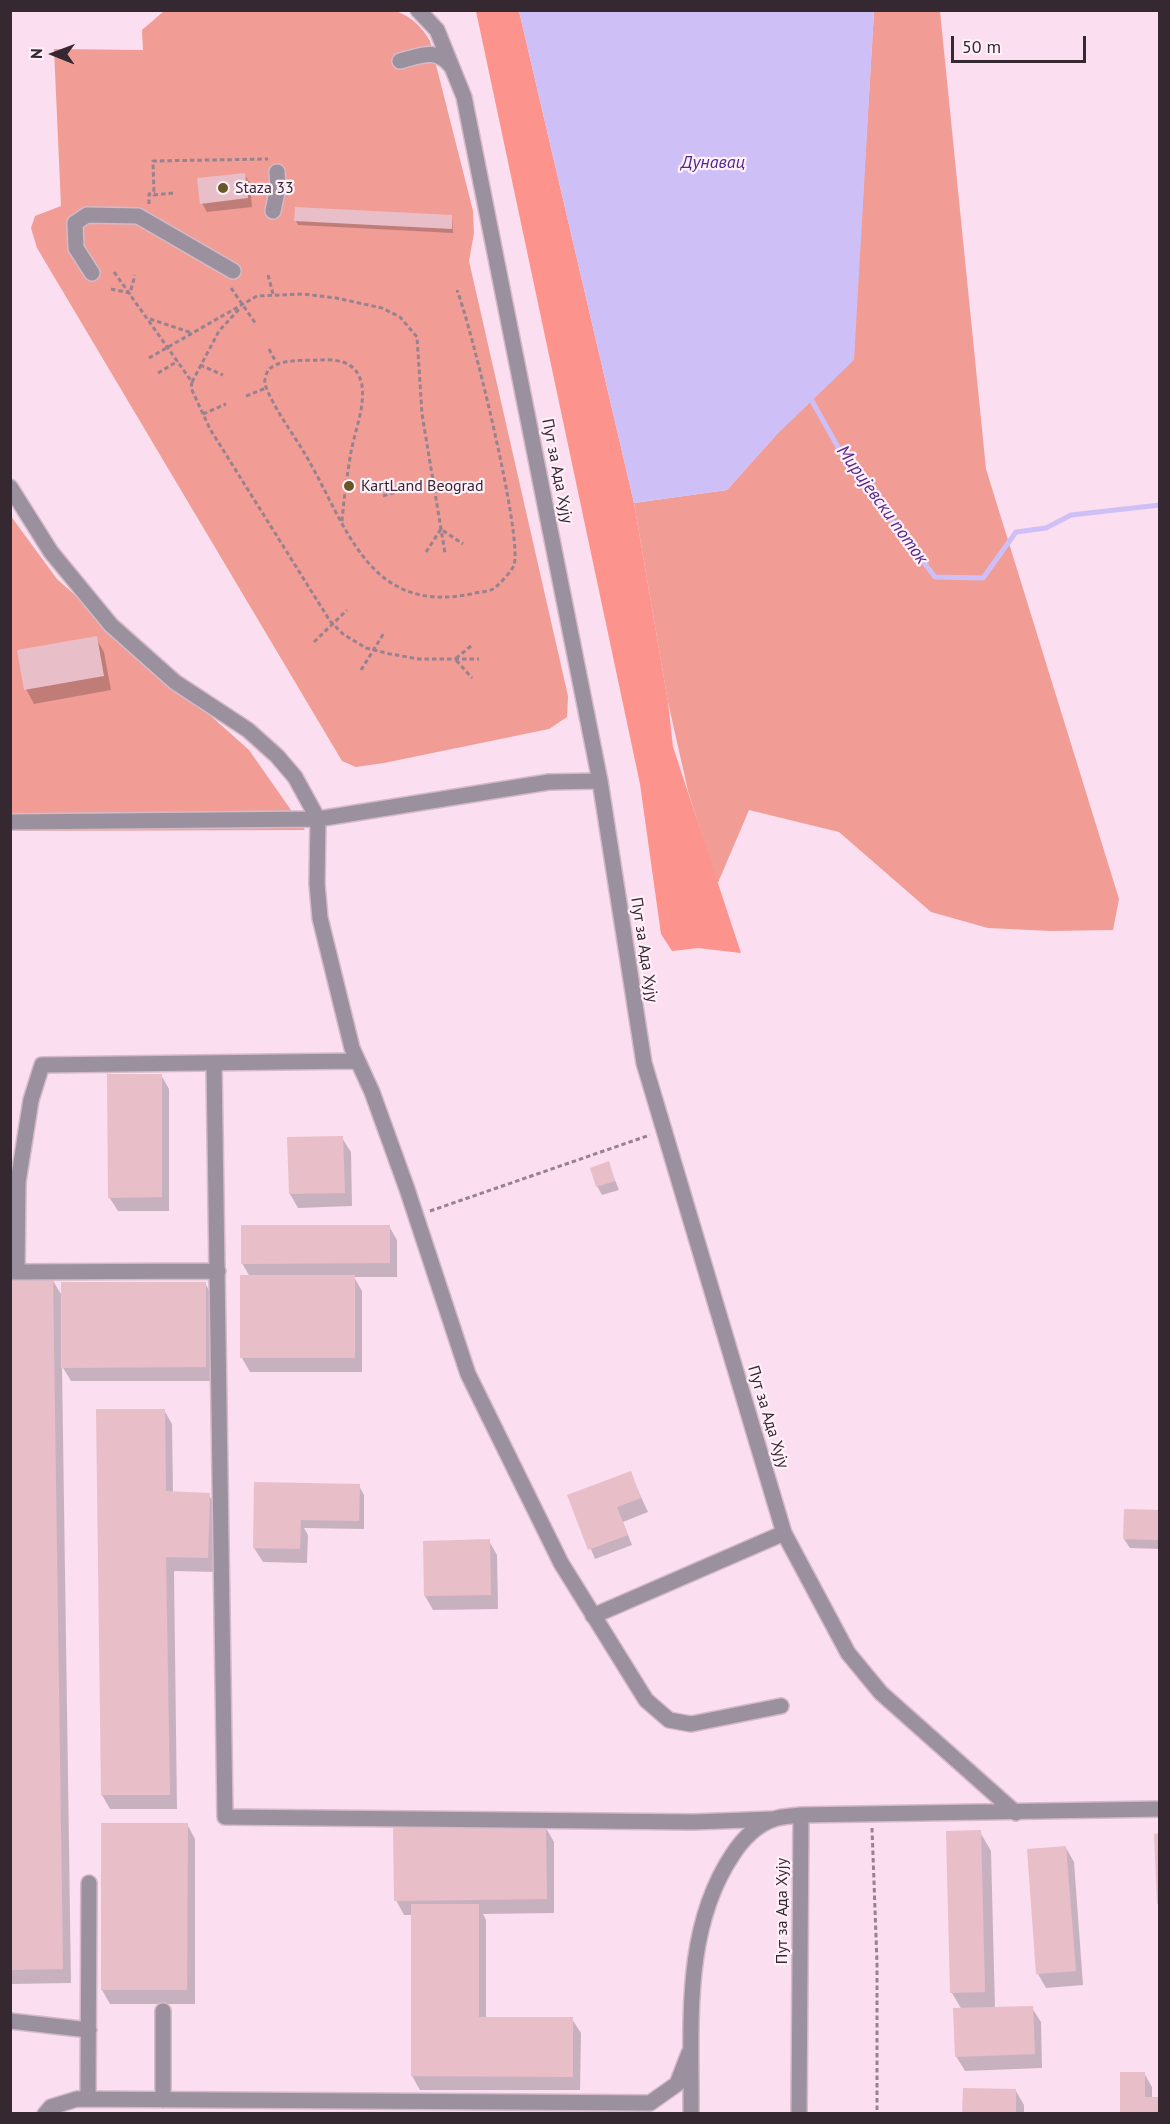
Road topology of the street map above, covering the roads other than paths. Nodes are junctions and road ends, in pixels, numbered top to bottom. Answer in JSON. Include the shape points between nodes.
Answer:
{"nodes":[{"id":1,"x":423,"y":13,"type":"edge"},
{"id":2,"x":400,"y":61,"type":"dead end"},
{"id":3,"x":455,"y":70,"type":"junction"},
{"id":4,"x":277,"y":165,"type":"road end"},
{"id":5,"x":273,"y":211,"type":"dead end"},
{"id":6,"x":233,"y":271,"type":"dead end"},
{"id":7,"x":92,"y":273,"type":"dead end"},
{"id":8,"x":10,"y":487,"type":"edge"},
{"id":9,"x":600,"y":781,"type":"junction"},
{"id":10,"x":318,"y":819,"type":"junction"},
{"id":11,"x":10,"y":822,"type":"edge"},
{"id":12,"x":357,"y":1061,"type":"junction"},
{"id":13,"x":214,"y":1064,"type":"junction"},
{"id":14,"x":218,"y":1271,"type":"junction"},
{"id":15,"x":14,"y":1272,"type":"edge"},
{"id":16,"x":784,"y":1533,"type":"junction"},
{"id":17,"x":593,"y":1616,"type":"junction"},
{"id":18,"x":781,"y":1706,"type":"dead end"},
{"id":19,"x":1160,"y":1809,"type":"edge"},
{"id":20,"x":1017,"y":1813,"type":"junction"},
{"id":21,"x":801,"y":1815,"type":"junction"},
{"id":22,"x":773,"y":1819,"type":"junction"},
{"id":23,"x":89,"y":1883,"type":"dead end"},
{"id":24,"x":163,"y":2011,"type":"dead end"},
{"id":25,"x":10,"y":2021,"type":"edge"},
{"id":26,"x":88,"y":2030,"type":"junction"},
{"id":27,"x":692,"y":2045,"type":"junction"},
{"id":28,"x":88,"y":2099,"type":"junction"},
{"id":29,"x":163,"y":2100,"type":"junction"},
{"id":30,"x":45,"y":2114,"type":"edge"},
{"id":31,"x":691,"y":2114,"type":"edge"},
{"id":32,"x":799,"y":2114,"type":"edge"}],
"edges":[{"from":1,"to":3,"type":"lane","name":"Пут за Ада Хују","via":[[437,30]]},
{"from":2,"to":3,"type":"lane","via":[[429,53],[444,57]]},
{"from":3,"to":9,"type":"lane","name":"Пут за Ада Хују","via":[[464,97]]},
{"from":4,"to":5,"type":"lane"},
{"from":6,"to":7,"type":"lane","via":[[138,216],[87,215],[75,223],[76,248]]},
{"from":8,"to":10,"type":"lane","via":[[51,552],[111,625],[175,682],[248,730],[278,756],[295,777]]},
{"from":9,"to":10,"type":"lane","via":[[549,782]]},
{"from":9,"to":16,"type":"lane","name":"Пут за Ада Хују","via":[[644,1063]]},
{"from":10,"to":11,"type":"lane"},
{"from":10,"to":12,"type":"lane","via":[[320,918]]},
{"from":12,"to":13,"type":"lane"},
{"from":12,"to":17,"type":"lane","via":[[372,1092],[468,1374],[561,1563]]},
{"from":13,"to":14,"type":"lane"},
{"from":13,"to":15,"type":"lane","via":[[42,1065],[31,1100],[18,1182]]},
{"from":14,"to":15,"type":"lane"},
{"from":14,"to":22,"type":"lane","via":[[225,1817],[693,1822]]},
{"from":16,"to":17,"type":"lane"},
{"from":16,"to":20,"type":"lane","name":"Пут за Ада Хују","via":[[848,1653],[861,1669],[881,1693]]},
{"from":17,"to":18,"type":"lane","via":[[646,1700],[669,1720],[691,1724]]},
{"from":19,"to":20,"type":"lane"},
{"from":20,"to":21,"type":"lane"},
{"from":21,"to":22,"type":"lane"},
{"from":21,"to":32,"type":"lane","name":"Пут за Ада Хују"},
{"from":22,"to":27,"type":"lane","via":[[742,1841],[706,1905],[696,1950]]},
{"from":23,"to":26,"type":"lane"},
{"from":24,"to":29,"type":"lane"},
{"from":25,"to":26,"type":"lane"},
{"from":26,"to":28,"type":"lane"},
{"from":27,"to":29,"type":"lane","via":[[677,2084],[650,2103]]},
{"from":27,"to":31,"type":"lane"},
{"from":28,"to":29,"type":"lane"},
{"from":28,"to":30,"type":"lane","via":[[62,2103]]}]}
